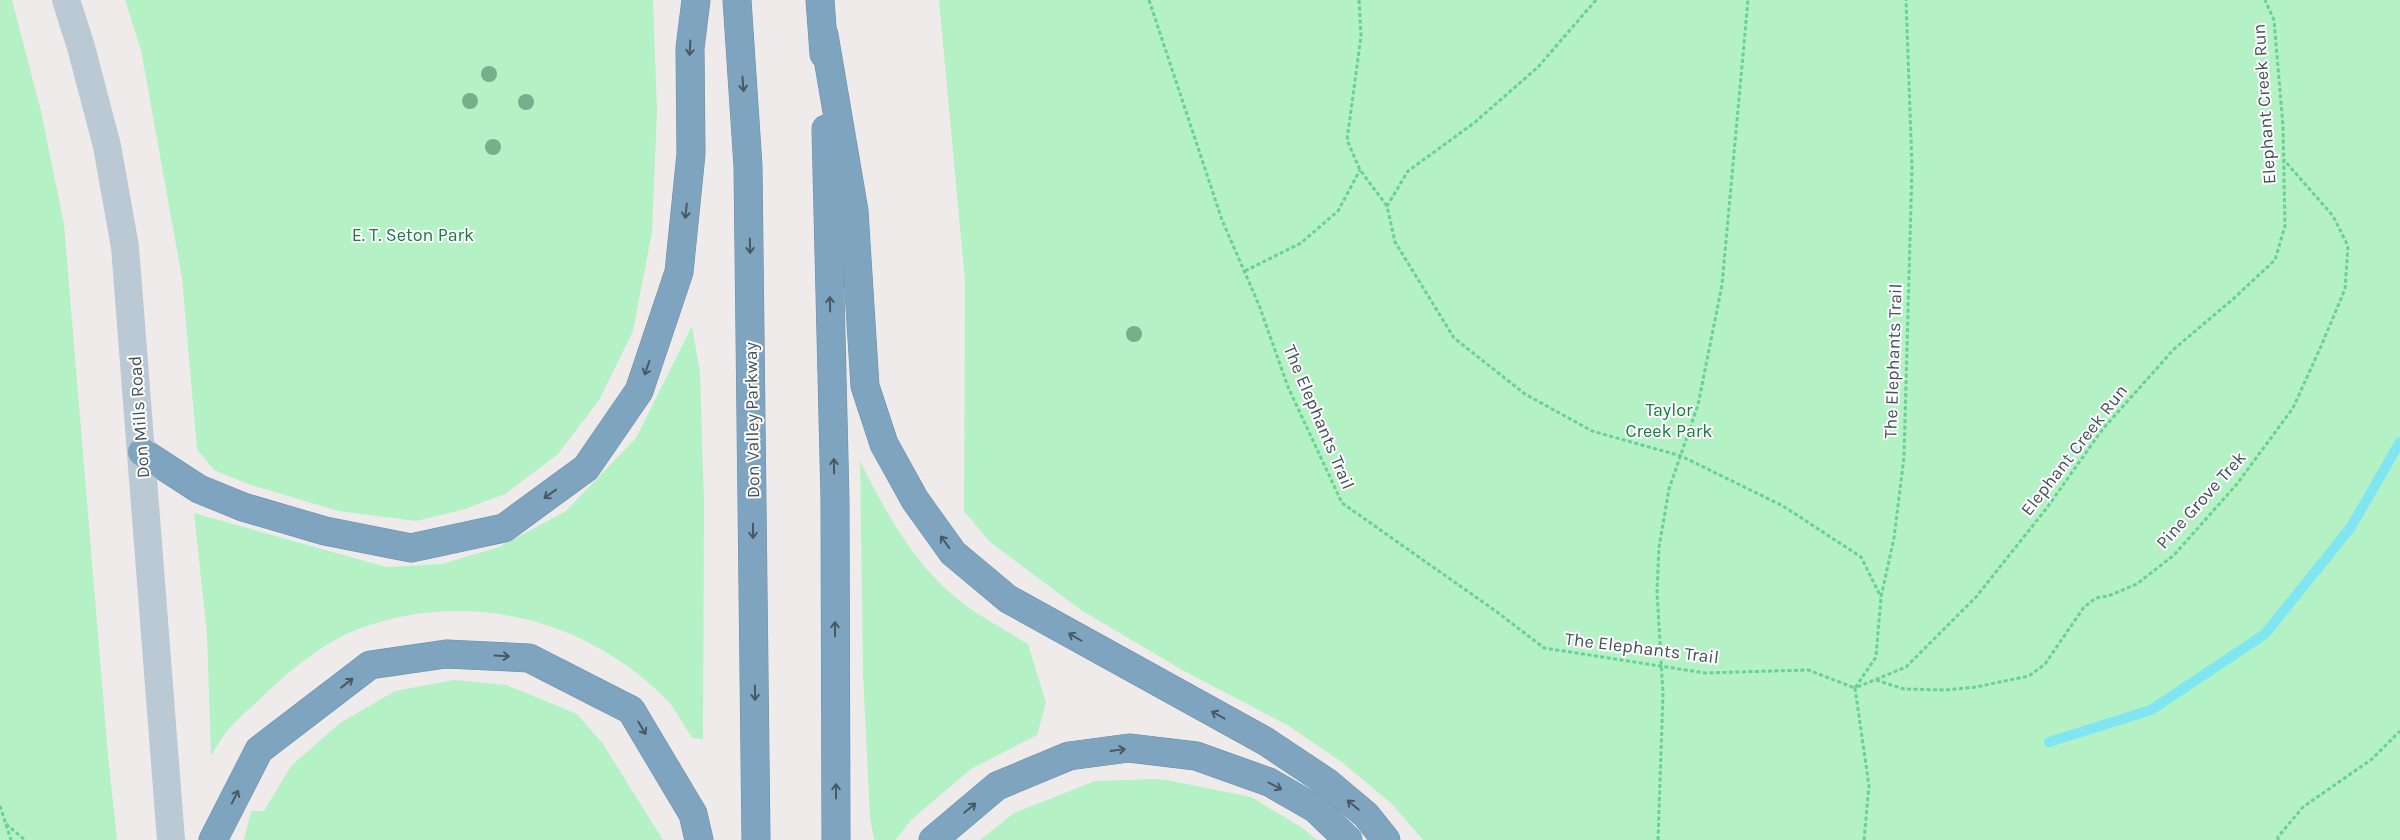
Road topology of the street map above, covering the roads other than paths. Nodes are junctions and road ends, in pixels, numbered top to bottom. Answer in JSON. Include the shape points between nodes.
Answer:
{"nodes":[{"id":1,"x":66,"y":0,"type":"edge"},
{"id":2,"x":696,"y":0,"type":"edge"},
{"id":3,"x":737,"y":0,"type":"edge"},
{"id":4,"x":820,"y":0,"type":"edge"},
{"id":5,"x":824,"y":35,"type":"junction"},
{"id":6,"x":142,"y":452,"type":"junction"},
{"id":7,"x":171,"y":840,"type":"edge"},
{"id":8,"x":213,"y":840,"type":"edge"},
{"id":9,"x":699,"y":840,"type":"edge"},
{"id":10,"x":756,"y":840,"type":"edge"},
{"id":11,"x":836,"y":840,"type":"edge"},
{"id":12,"x":933,"y":840,"type":"edge"},
{"id":13,"x":1348,"y":840,"type":"edge"},
{"id":14,"x":1386,"y":840,"type":"edge"}],
"edges":[{"from":1,"to":6,"type":"main road","name":"Don Mills Road","via":[[107,146],[125,247]]},
{"from":2,"to":6,"type":"highway","one_way":true,"via":[[690,48],[691,154],[679,272],[640,391],[586,468],[504,528],[411,548],[325,531],[242,507],[199,489]]},
{"from":3,"to":10,"type":"highway","name":"Don Valley Parkway","one_way":true,"via":[[748,166]]},
{"from":4,"to":5,"type":"highway"},
{"from":11,"to":5,"type":"highway","one_way":true,"via":[[835,499]]},
{"from":14,"to":5,"type":"highway","one_way":true,"via":[[1366,815],[1328,783],[1265,741],[1008,599],[953,553],[915,500],[884,444],[865,386],[854,211]]},
{"from":6,"to":7,"type":"main road","name":"Don Mills Road"},
{"from":8,"to":9,"type":"highway","one_way":true,"via":[[259,750],[370,665],[446,654],[529,658],[631,710],[693,814]]},
{"from":12,"to":13,"type":"highway","one_way":true,"via":[[997,786],[1069,756],[1129,748],[1196,756],[1269,782],[1316,809]]}]}
